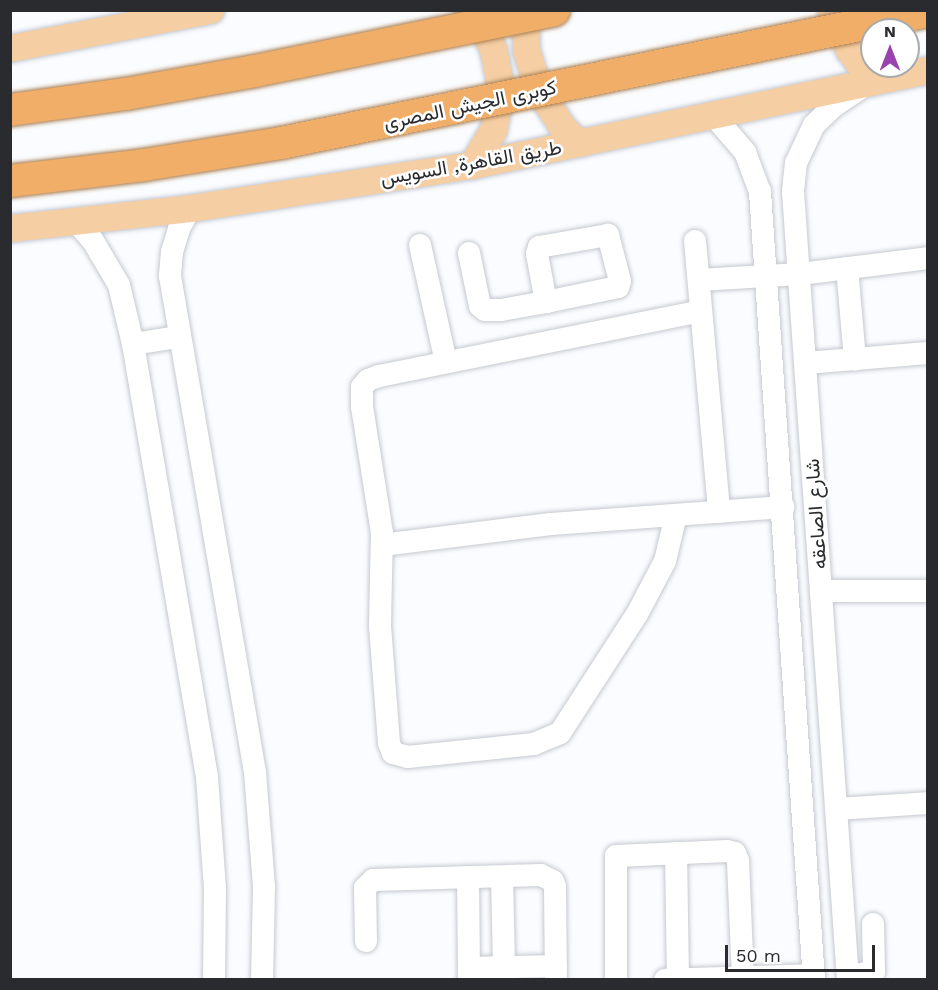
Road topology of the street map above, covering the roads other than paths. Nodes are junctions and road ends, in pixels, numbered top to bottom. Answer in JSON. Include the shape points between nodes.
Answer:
{"nodes":[{"id":1,"x":210,"y":10,"type":"edge"},
{"id":2,"x":468,"y":10,"type":"edge"},
{"id":3,"x":525,"y":10,"type":"edge"},
{"id":4,"x":554,"y":10,"type":"edge"},
{"id":5,"x":831,"y":10,"type":"edge"},
{"id":6,"x":927,"y":11,"type":"edge"},
{"id":7,"x":10,"y":48,"type":"edge"},
{"id":8,"x":927,"y":70,"type":"edge"},
{"id":9,"x":872,"y":81,"type":"junction"},
{"id":10,"x":10,"y":110,"type":"edge"},
{"id":11,"x":714,"y":116,"type":"junction"},
{"id":12,"x":579,"y":143,"type":"junction"},
{"id":13,"x":472,"y":165,"type":"junction"},
{"id":14,"x":10,"y":181,"type":"edge"},
{"id":15,"x":190,"y":208,"type":"junction"},
{"id":16,"x":76,"y":222,"type":"junction"},
{"id":17,"x":10,"y":228,"type":"edge"},
{"id":18,"x":695,"y":241,"type":"dead end"},
{"id":19,"x":420,"y":245,"type":"dead end"},
{"id":20,"x":469,"y":253,"type":"dead end"},
{"id":21,"x":927,"y":258,"type":"edge"},
{"id":22,"x":847,"y":268,"type":"junction"},
{"id":23,"x":800,"y":274,"type":"junction"},
{"id":24,"x":766,"y":277,"type":"junction"},
{"id":25,"x":699,"y":280,"type":"junction"},
{"id":26,"x":568,"y":297,"type":"junction"},
{"id":27,"x":546,"y":302,"type":"junction"},
{"id":28,"x":700,"y":310,"type":"junction"},
{"id":29,"x":577,"y":334,"type":"junction"},
{"id":30,"x":178,"y":337,"type":"junction"},
{"id":31,"x":133,"y":344,"type":"junction"},
{"id":32,"x":927,"y":353,"type":"edge"},
{"id":33,"x":855,"y":360,"type":"junction"},
{"id":34,"x":446,"y":362,"type":"junction"},
{"id":35,"x":806,"y":363,"type":"junction"},
{"id":36,"x":783,"y":507,"type":"junction"},
{"id":37,"x":719,"y":512,"type":"junction"},
{"id":38,"x":675,"y":515,"type":"junction"},
{"id":39,"x":382,"y":544,"type":"junction"},
{"id":40,"x":821,"y":591,"type":"junction"},
{"id":41,"x":927,"y":591,"type":"edge"},
{"id":42,"x":927,"y":803,"type":"edge"},
{"id":43,"x":836,"y":809,"type":"junction"},
{"id":44,"x":675,"y":853,"type":"junction"},
{"id":45,"x":468,"y":877,"type":"junction"},
{"id":46,"x":502,"y":877,"type":"junction"},
{"id":47,"x":873,"y":924,"type":"dead end"},
{"id":48,"x":366,"y":941,"type":"dead end"},
{"id":49,"x":504,"y":967,"type":"junction"},
{"id":50,"x":556,"y":973,"type":"edge"},
{"id":51,"x":469,"y":974,"type":"edge"},
{"id":52,"x":814,"y":977,"type":"edge"},
{"id":53,"x":743,"y":978,"type":"edge"},
{"id":54,"x":848,"y":978,"type":"edge"},
{"id":55,"x":678,"y":979,"type":"edge"},
{"id":56,"x":214,"y":980,"type":"edge"},
{"id":57,"x":262,"y":980,"type":"edge"},
{"id":58,"x":616,"y":980,"type":"edge"},
{"id":59,"x":665,"y":980,"type":"edge"}],
"edges":[{"from":1,"to":7,"type":"main road"},
{"from":2,"to":13,"type":"main road","via":[[493,49],[501,89],[493,130]]},
{"from":3,"to":12,"type":"main road","via":[[526,50],[539,91],[563,128]]},
{"from":4,"to":10,"type":"highway","bridge":true,"via":[[255,71]]},
{"from":5,"to":9,"type":"main road","via":[[849,50]]},
{"from":6,"to":14,"type":"highway","name":"كوبرى الجيش المصرى","bridge":true,"via":[[281,143]]},
{"from":8,"to":9,"type":"main road","name":"طريق القاهرة, السويس"},
{"from":9,"to":11,"type":"main road","name":"طريق القاهرة, السويس"},
{"from":9,"to":23,"type":"street","name":"شارع الصاعقه","via":[[824,115],[800,149],[793,191]]},
{"from":11,"to":12,"type":"main road","name":"طريق القاهرة, السويس"},
{"from":11,"to":24,"type":"street","name":"شارع الصاعقه","via":[[741,146],[757,178]]},
{"from":12,"to":13,"type":"main road","name":"طريق القاهرة, السويس"},
{"from":13,"to":15,"type":"main road","name":"طريق القاهرة, السويس"},
{"from":15,"to":16,"type":"main road","name":"طريق القاهرة, السويس"},
{"from":15,"to":30,"type":"street","via":[[179,229],[171,264]]},
{"from":16,"to":17,"type":"main road","name":"طريق القاهرة, السويس"},
{"from":16,"to":31,"type":"street","via":[[93,241],[118,285]]},
{"from":18,"to":25,"type":"street"},
{"from":19,"to":34,"type":"street"},
{"from":20,"to":27,"type":"street","via":[[478,298],[485,309]]},
{"from":21,"to":22,"type":"street"},
{"from":22,"to":23,"type":"street"},
{"from":22,"to":33,"type":"street"},
{"from":23,"to":24,"type":"street"},
{"from":23,"to":35,"type":"street","name":"شارع الصاعقه"},
{"from":24,"to":25,"type":"street"},
{"from":24,"to":36,"type":"street","name":"شارع الصاعقه"},
{"from":25,"to":28,"type":"street"},
{"from":26,"to":27,"type":"street"},
{"from":26,"to":27,"type":"street","via":[[620,286],[608,235],[539,247]]},
{"from":26,"to":29,"type":"street"},
{"from":28,"to":29,"type":"street"},
{"from":28,"to":37,"type":"street"},
{"from":29,"to":34,"type":"street"},
{"from":30,"to":31,"type":"street"},
{"from":30,"to":57,"type":"street","via":[[255,772],[264,887]]},
{"from":31,"to":56,"type":"street","via":[[207,777],[215,888]]},
{"from":32,"to":33,"type":"street"},
{"from":33,"to":35,"type":"street"},
{"from":34,"to":39,"type":"street","via":[[379,376],[362,387]]},
{"from":35,"to":40,"type":"street","name":"شارع الصاعقه"},
{"from":36,"to":37,"type":"street"},
{"from":36,"to":52,"type":"street","name":"شارع الصاعقه"},
{"from":37,"to":38,"type":"street"},
{"from":38,"to":39,"type":"street","via":[[551,524]]},
{"from":38,"to":39,"type":"street","via":[[667,555],[642,604],[560,733],[534,744],[408,757],[393,753],[389,743],[380,625]]},
{"from":40,"to":41,"type":"street"},
{"from":40,"to":43,"type":"street","name":"شارع الصاعقه"},
{"from":42,"to":43,"type":"street"},
{"from":43,"to":54,"type":"street","name":"شارع الصاعقه"},
{"from":44,"to":53,"type":"street","via":[[727,851],[738,856]]},
{"from":44,"to":55,"type":"street"},
{"from":44,"to":58,"type":"street","via":[[615,858]]},
{"from":45,"to":46,"type":"street"},
{"from":45,"to":48,"type":"street","via":[[368,883],[364,895]]},
{"from":45,"to":51,"type":"street"},
{"from":46,"to":49,"type":"street"},
{"from":46,"to":50,"type":"street","via":[[542,875],[553,881]]},
{"from":47,"to":54,"type":"street","via":[[874,972]]},
{"from":49,"to":50,"type":"street"},
{"from":49,"to":51,"type":"street"},
{"from":52,"to":53,"type":"street"},
{"from":53,"to":55,"type":"street"},
{"from":55,"to":59,"type":"street"}]}
